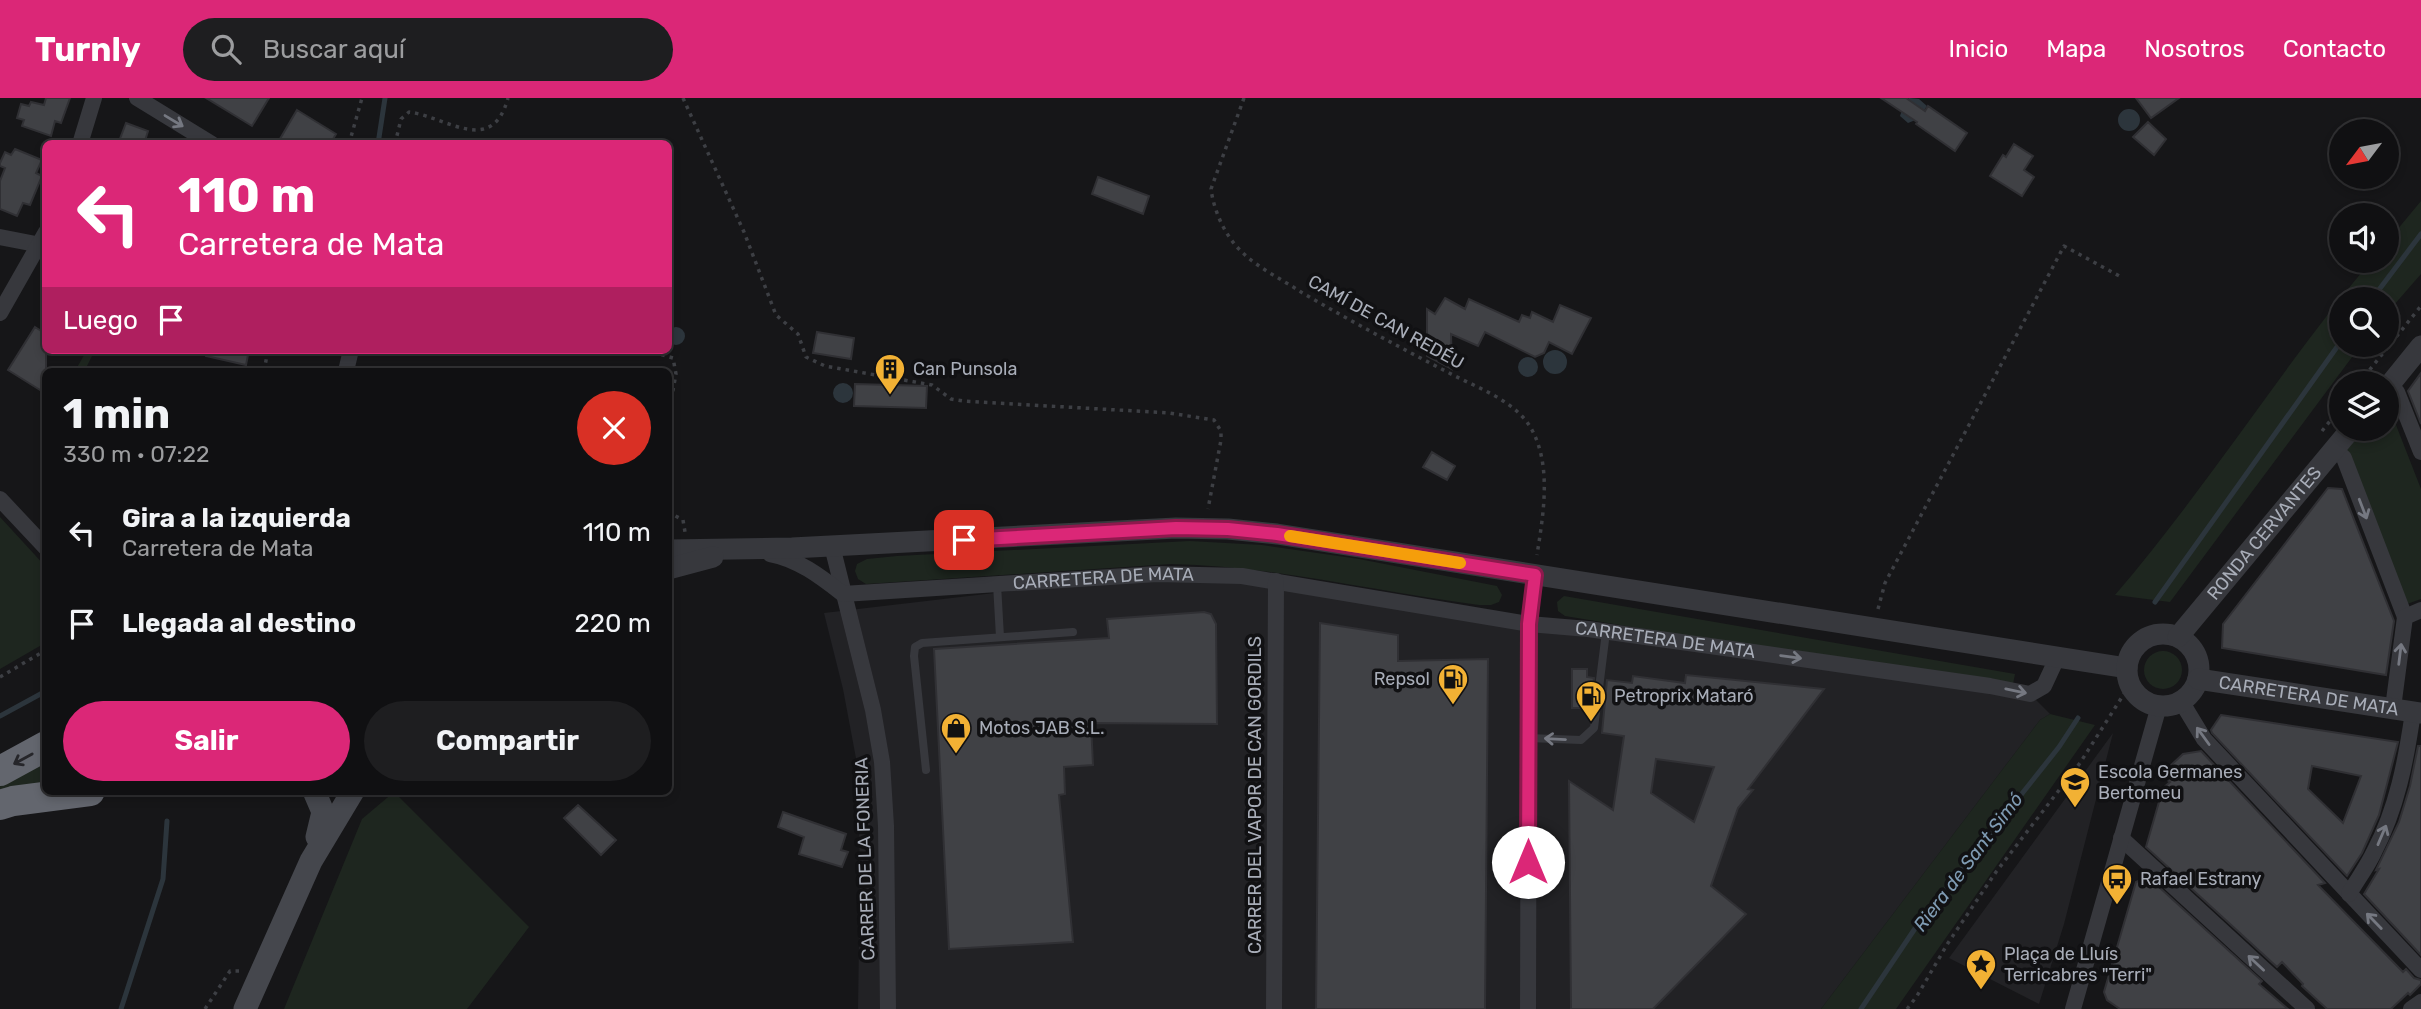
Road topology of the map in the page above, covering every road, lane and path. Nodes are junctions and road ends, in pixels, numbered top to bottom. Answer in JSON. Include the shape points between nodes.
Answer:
{"nodes":[{"id":1,"x":94,"y":98,"type":"edge"},
{"id":2,"x":137,"y":98,"type":"edge"},
{"id":3,"x":362,"y":98,"type":"edge"},
{"id":4,"x":508,"y":98,"type":"edge"},
{"id":5,"x":683,"y":98,"type":"edge"},
{"id":6,"x":1244,"y":98,"type":"edge"},
{"id":7,"x":81,"y":140,"type":"edge"},
{"id":8,"x":205,"y":140,"type":"edge"},
{"id":9,"x":350,"y":140,"type":"edge"},
{"id":10,"x":396,"y":140,"type":"edge"},
{"id":11,"x":0,"y":237,"type":"edge"},
{"id":12,"x":42,"y":241,"type":"edge"},
{"id":13,"x":42,"y":244,"type":"edge"},
{"id":14,"x":2123,"y":278,"type":"dead end"},
{"id":15,"x":2421,"y":306,"type":"edge"},
{"id":16,"x":0,"y":313,"type":"edge"},
{"id":17,"x":2421,"y":346,"type":"edge"},
{"id":18,"x":659,"y":354,"type":"edge"},
{"id":19,"x":2369,"y":371,"type":"edge"},
{"id":20,"x":2399,"y":373,"type":"edge"},
{"id":21,"x":672,"y":396,"type":"edge"},
{"id":22,"x":2399,"y":397,"type":"edge"},
{"id":23,"x":2341,"y":441,"type":"edge"},
{"id":24,"x":2334,"y":449,"type":"junction"},
{"id":25,"x":2421,"y":452,"type":"edge"},
{"id":26,"x":0,"y":499,"type":"edge"},
{"id":27,"x":672,"y":514,"type":"edge"},
{"id":28,"x":1207,"y":529,"type":"junction"},
{"id":29,"x":42,"y":544,"type":"edge"},
{"id":30,"x":832,"y":546,"type":"junction"},
{"id":31,"x":677,"y":549,"type":"edge"},
{"id":32,"x":743,"y":550,"type":"junction"},
{"id":33,"x":672,"y":568,"type":"edge"},
{"id":34,"x":1535,"y":575,"type":"junction"},
{"id":35,"x":1276,"y":581,"type":"junction"},
{"id":36,"x":998,"y":584,"type":"junction"},
{"id":37,"x":843,"y":594,"type":"junction"},
{"id":38,"x":2421,"y":610,"type":"edge"},
{"id":39,"x":2405,"y":617,"type":"junction"},
{"id":40,"x":1529,"y":624,"type":"junction"},
{"id":41,"x":1873,"y":628,"type":"junction"},
{"id":42,"x":1073,"y":632,"type":"dead end"},
{"id":43,"x":1606,"y":632,"type":"junction"},
{"id":44,"x":1000,"y":637,"type":"junction"},
{"id":45,"x":2178,"y":637,"type":"junction"},
{"id":46,"x":42,"y":652,"type":"edge"},
{"id":47,"x":2057,"y":658,"type":"junction"},
{"id":48,"x":2129,"y":676,"type":"junction"},
{"id":49,"x":0,"y":677,"type":"edge"},
{"id":50,"x":2198,"y":679,"type":"junction"},
{"id":51,"x":2181,"y":701,"type":"junction"},
{"id":52,"x":2159,"y":706,"type":"junction"},
{"id":53,"x":2409,"y":711,"type":"edge"},
{"id":54,"x":1528,"y":738,"type":"junction"},
{"id":55,"x":42,"y":748,"type":"edge"},
{"id":56,"x":926,"y":770,"type":"dead end"},
{"id":57,"x":0,"y":771,"type":"edge"},
{"id":58,"x":59,"y":795,"type":"edge"},
{"id":59,"x":316,"y":795,"type":"edge"},
{"id":60,"x":351,"y":795,"type":"edge"},
{"id":61,"x":0,"y":805,"type":"edge"},
{"id":62,"x":2121,"y":838,"type":"junction"},
{"id":63,"x":311,"y":861,"type":"junction"},
{"id":64,"x":2348,"y":894,"type":"junction"},
{"id":65,"x":2421,"y":970,"type":"edge"},
{"id":66,"x":262,"y":971,"type":"junction"},
{"id":67,"x":2421,"y":1002,"type":"edge"},
{"id":68,"x":2076,"y":1007,"type":"edge"},
{"id":69,"x":205,"y":1009,"type":"edge"},
{"id":70,"x":245,"y":1009,"type":"edge"},
{"id":71,"x":888,"y":1009,"type":"edge"},
{"id":72,"x":1274,"y":1009,"type":"edge"},
{"id":73,"x":1528,"y":1009,"type":"edge"},
{"id":74,"x":1907,"y":1009,"type":"edge"},
{"id":75,"x":2307,"y":1009,"type":"edge"},
{"id":76,"x":2411,"y":1009,"type":"edge"}],
"edges":[{"from":1,"to":7,"type":"street"},
{"from":2,"to":8,"type":"street","one_way":true},
{"from":3,"to":9,"type":"path"},
{"from":4,"to":10,"type":"path","via":[[499,121],[487,129],[458,128],[409,112],[401,119]]},
{"from":5,"to":28,"type":"path","via":[[776,315],[798,334],[806,357],[825,366],[932,385],[951,399],[963,401],[1169,413],[1214,420],[1222,440]]},
{"from":6,"to":34,"type":"path","name":"CAMÍ DE CAN REDÉU","via":[[1210,189],[1226,231],[1244,254],[1281,280],[1517,412],[1531,429],[1542,455],[1544,492]]},
{"from":11,"to":12,"type":"street"},
{"from":13,"to":16,"type":"street"},
{"from":14,"to":41,"type":"path","via":[[2064,246],[1885,583]]},
{"from":15,"to":19,"type":"path"},
{"from":17,"to":20,"type":"street"},
{"from":18,"to":21,"type":"path","via":[[673,358]]},
{"from":22,"to":25,"type":"street"},
{"from":23,"to":24,"type":"street","name":"RONDA CERVANTES"},
{"from":24,"to":39,"type":"street","one_way":true,"via":[[2344,458]]},
{"from":24,"to":45,"type":"street","name":"RONDA CERVANTES"},
{"from":26,"to":29,"type":"street"},
{"from":27,"to":31,"type":"path","via":[[685,525]]},
{"from":28,"to":30,"type":"street"},
{"from":28,"to":34,"type":"street","via":[[1277,534]]},
{"from":30,"to":32,"type":"street"},
{"from":30,"to":37,"type":"street","name":"CARRER DE LA FONERIA"},
{"from":31,"to":32,"type":"street"},
{"from":32,"to":33,"type":"street"},
{"from":32,"to":37,"type":"street","via":[[786,557]]},
{"from":34,"to":40,"type":"street"},
{"from":34,"to":41,"type":"street"},
{"from":35,"to":36,"type":"street","name":"CARRETERA DE MATA","via":[[1157,574]]},
{"from":35,"to":40,"type":"street","name":"CARRETERA DE MATA"},
{"from":35,"to":72,"type":"street","name":"CARRER DEL VAPOR DE CAN GORDILS"},
{"from":36,"to":37,"type":"street","name":"CARRETERA DE MATA"},
{"from":36,"to":44,"type":"lane"},
{"from":37,"to":71,"type":"street","name":"CARRER DE LA FONERIA","via":[[882,762]]},
{"from":38,"to":39,"type":"street"},
{"from":53,"to":39,"type":"street","one_way":true},
{"from":40,"to":43,"type":"street","name":"CARRETERA DE MATA"},
{"from":40,"to":54,"type":"street"},
{"from":41,"to":47,"type":"street"},
{"from":42,"to":44,"type":"lane"},
{"from":43,"to":47,"type":"street","name":"CARRETERA DE MATA","one_way":true,"via":[[2030,694],[2044,686]]},
{"from":43,"to":54,"type":"lane","one_way":true,"via":[[1594,728],[1581,740]]},
{"from":44,"to":56,"type":"lane","via":[[915,647]]},
{"from":45,"to":48,"type":"street","via":[[2147,637],[2135,647]]},
{"from":45,"to":50,"type":"street","via":[[2192,647]]},
{"from":46,"to":49,"type":"path"},
{"from":47,"to":48,"type":"street"},
{"from":48,"to":52,"type":"street","via":[[2137,695]]},
{"from":48,"to":74,"type":"path","via":[[2080,763],[1996,872]]},
{"from":50,"to":51,"type":"street"},
{"from":50,"to":53,"type":"street","name":"CARRETERA DE MATA"},
{"from":51,"to":52,"type":"street"},
{"from":64,"to":51,"type":"street","one_way":true,"via":[[2204,739]]},
{"from":52,"to":62,"type":"street"},
{"from":64,"to":53,"type":"street","one_way":true,"via":[[2374,852],[2393,808],[2406,760]]},
{"from":54,"to":73,"type":"street"},
{"from":55,"to":57,"type":"highway","one_way":true},
{"from":58,"to":61,"type":"highway"},
{"from":59,"to":63,"type":"main road","via":[[323,811]]},
{"from":60,"to":63,"type":"main road"},
{"from":62,"to":68,"type":"street"},
{"from":75,"to":62,"type":"street","one_way":true},
{"from":63,"to":66,"type":"main road"},
{"from":65,"to":64,"type":"street","one_way":true},
{"from":66,"to":69,"type":"path","via":[[230,971]]},
{"from":66,"to":70,"type":"main road"},
{"from":67,"to":76,"type":"street"}]}
